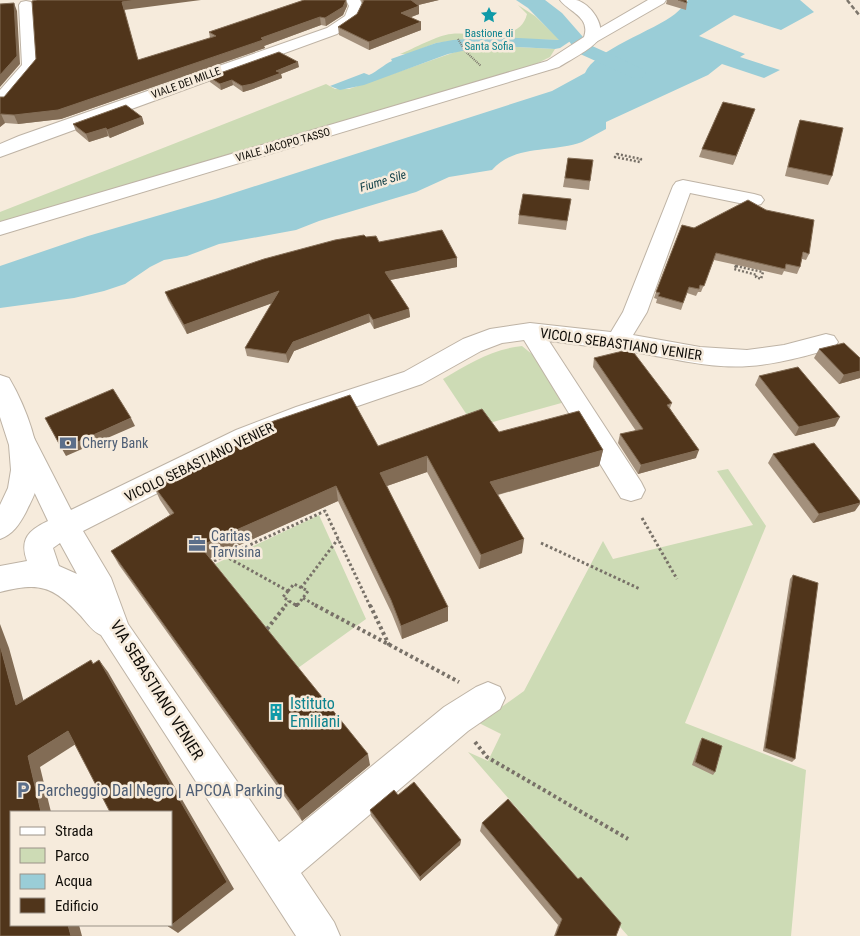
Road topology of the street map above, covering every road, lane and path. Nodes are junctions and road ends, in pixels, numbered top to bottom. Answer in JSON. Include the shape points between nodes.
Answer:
{"nodes":[{"id":1,"x":353,"y":0,"type":"edge"},
{"id":2,"x":567,"y":0,"type":"edge"},
{"id":3,"x":659,"y":0,"type":"edge"},
{"id":4,"x":42,"y":2,"type":"edge"},
{"id":5,"x":19,"y":4,"type":"edge"},
{"id":6,"x":584,"y":13,"type":"junction"},
{"id":7,"x":635,"y":13,"type":"junction"},
{"id":8,"x":458,"y":39,"type":"dead end"},
{"id":9,"x":591,"y":39,"type":"junction"},
{"id":10,"x":482,"y":67,"type":"dead end"},
{"id":11,"x":0,"y":100,"type":"edge"},
{"id":12,"x":0,"y":132,"type":"edge"},
{"id":13,"x":25,"y":140,"type":"junction"},
{"id":14,"x":0,"y":152,"type":"edge"},
{"id":15,"x":640,"y":162,"type":"joint"},
{"id":16,"x":754,"y":200,"type":"dead end"},
{"id":17,"x":0,"y":229,"type":"edge"},
{"id":18,"x":748,"y":273,"type":"joint"},
{"id":19,"x":530,"y":331,"type":"junction"},
{"id":20,"x":618,"y":341,"type":"junction"},
{"id":21,"x":826,"y":342,"type":"dead end"},
{"id":22,"x":0,"y":384,"type":"edge"},
{"id":23,"x":18,"y":431,"type":"junction"},
{"id":24,"x":631,"y":490,"type":"dead end"},
{"id":25,"x":642,"y":518,"type":"dead end"},
{"id":26,"x":0,"y":527,"type":"edge"},
{"id":27,"x":69,"y":534,"type":"junction"},
{"id":28,"x":338,"y":539,"type":"junction"},
{"id":29,"x":541,"y":543,"type":"dead end"},
{"id":30,"x":224,"y":556,"type":"junction"},
{"id":31,"x":214,"y":561,"type":"edge"},
{"id":32,"x":44,"y":566,"type":"junction"},
{"id":33,"x":1,"y":579,"type":"edge"},
{"id":34,"x":677,"y":580,"type":"dead end"},
{"id":35,"x":302,"y":588,"type":"junction"},
{"id":36,"x":640,"y":589,"type":"dead end"},
{"id":37,"x":288,"y":591,"type":"junction"},
{"id":38,"x":303,"y":598,"type":"junction"},
{"id":39,"x":289,"y":601,"type":"junction"},
{"id":40,"x":267,"y":629,"type":"edge"},
{"id":41,"x":115,"y":631,"type":"junction"},
{"id":42,"x":389,"y":645,"type":"junction"},
{"id":43,"x":488,"y":698,"type":"joint"},
{"id":44,"x":456,"y":719,"type":"junction"},
{"id":45,"x":628,"y":839,"type":"dead end"},
{"id":46,"x":275,"y":870,"type":"junction"},
{"id":47,"x":320,"y":936,"type":"edge"}],
"edges":[{"from":1,"to":13,"type":"street","name":"VIALE DEI MILLE","via":[[356,6],[351,18],[332,31]]},
{"from":2,"to":6,"type":"street"},
{"from":3,"to":7,"type":"street","name":"VIALE JACOPO TASSO"},
{"from":4,"to":5,"type":"street"},
{"from":5,"to":11,"type":"street","via":[[30,66]]},
{"from":6,"to":7,"type":"street","via":[[610,16]]},
{"from":6,"to":9,"type":"street","via":[[594,26]]},
{"from":7,"to":9,"type":"street","name":"VIALE JACOPO TASSO"},
{"from":8,"to":10,"type":"path"},
{"from":9,"to":17,"type":"street","name":"VIALE JACOPO TASSO","via":[[565,58],[532,72]]},
{"from":12,"to":13,"type":"street"},
{"from":13,"to":14,"type":"street","name":"VIALE DEI MILLE"},
{"from":15,"to":15,"type":"path","via":[[623,158],[615,156],[641,159]]},
{"from":16,"to":20,"type":"street","via":[[683,186],[635,312]]},
{"from":18,"to":18,"type":"path","via":[[734,269],[736,266],[763,272],[761,278]]},
{"from":19,"to":20,"type":"street","name":"VICOLO SEBASTIANO VENIER"},
{"from":19,"to":24,"type":"street"},
{"from":19,"to":27,"type":"street","name":"VICOLO SEBASTIANO VENIER","via":[[498,335],[413,378],[245,437]]},
{"from":20,"to":21,"type":"street","name":"VICOLO SEBASTIANO VENIER","via":[[700,355],[747,358]]},
{"from":22,"to":23,"type":"street"},
{"from":23,"to":26,"type":"street","via":[[25,468],[24,483],[11,513]]},
{"from":23,"to":27,"type":"street","name":"VIA SEBASTIANO VENIER"},
{"from":25,"to":34,"type":"path"},
{"from":27,"to":32,"type":"street","name":"VICOLO SEBASTIANO VENIER"},
{"from":27,"to":41,"type":"street","name":"VIA SEBASTIANO VENIER","via":[[100,588]]},
{"from":28,"to":30,"type":"path","via":[[325,511]]},
{"from":28,"to":35,"type":"path"},
{"from":28,"to":42,"type":"path"},
{"from":29,"to":36,"type":"path"},
{"from":30,"to":31,"type":"path"},
{"from":30,"to":37,"type":"path"},
{"from":32,"to":33,"type":"street"},
{"from":32,"to":41,"type":"street","via":[[74,589]]},
{"from":35,"to":37,"type":"path","via":[[294,584]]},
{"from":35,"to":38,"type":"path","via":[[308,591]]},
{"from":37,"to":39,"type":"path","via":[[283,597]]},
{"from":38,"to":39,"type":"path","via":[[297,606]]},
{"from":38,"to":42,"type":"path"},
{"from":39,"to":40,"type":"path"},
{"from":41,"to":46,"type":"street","name":"VIA SEBASTIANO VENIER"},
{"from":42,"to":43,"type":"path"},
{"from":43,"to":44,"type":"street"},
{"from":44,"to":45,"type":"path","via":[[486,756]]},
{"from":44,"to":46,"type":"street"},
{"from":46,"to":47,"type":"street","name":"VIA SEBASTIANO VENIER"}]}
